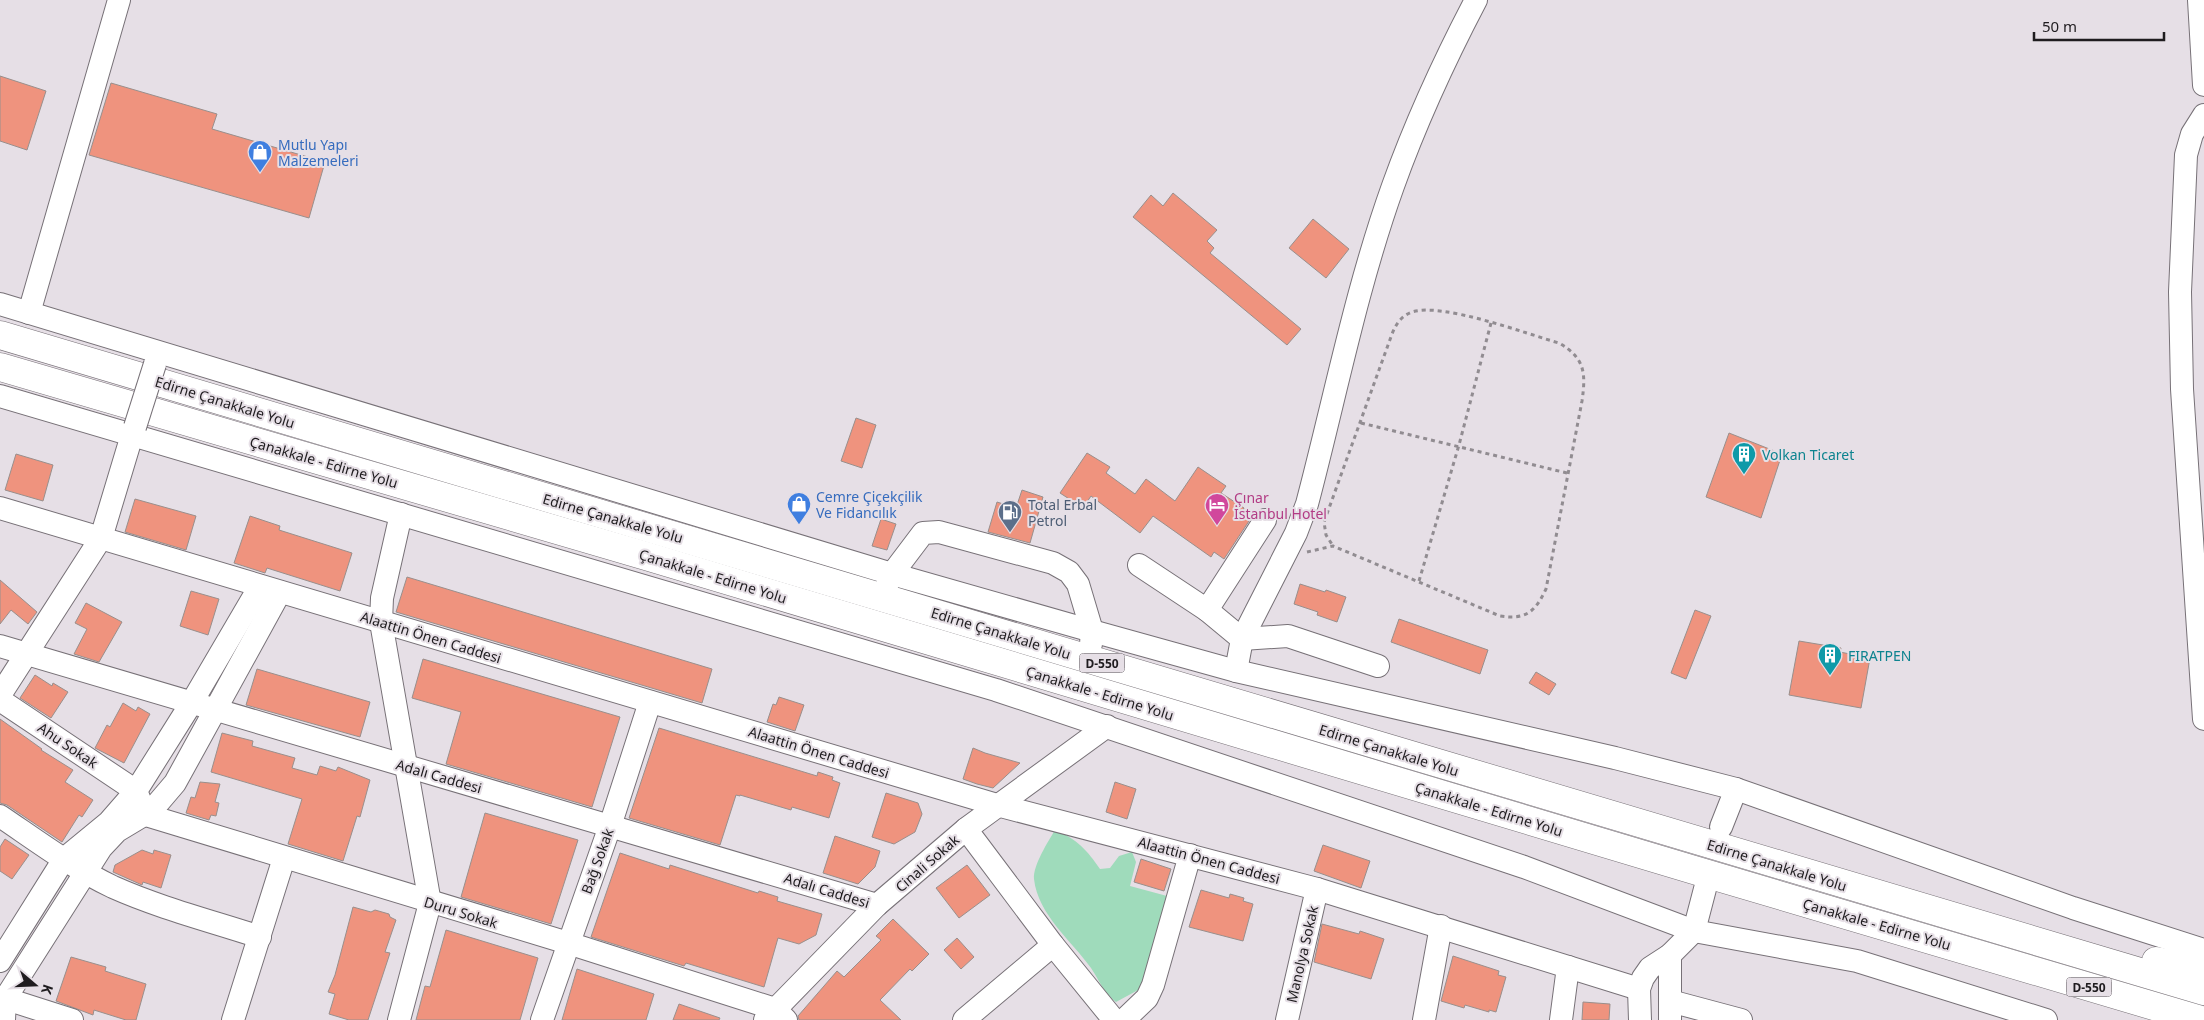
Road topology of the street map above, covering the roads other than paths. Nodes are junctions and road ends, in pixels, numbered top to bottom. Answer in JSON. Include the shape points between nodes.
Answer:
{"nodes":[{"id":1,"x":119,"y":0,"type":"edge"},
{"id":2,"x":1476,"y":0,"type":"edge"},
{"id":3,"x":2199,"y":0,"type":"edge"},
{"id":4,"x":2204,"y":85,"type":"edge"},
{"id":5,"x":2204,"y":115,"type":"edge"},
{"id":6,"x":0,"y":304,"type":"edge"},
{"id":7,"x":29,"y":312,"type":"junction"},
{"id":8,"x":0,"y":335,"type":"edge"},
{"id":9,"x":195,"y":363,"type":"junction"},
{"id":10,"x":155,"y":364,"type":"dead end"},
{"id":11,"x":0,"y":367,"type":"edge"},
{"id":12,"x":188,"y":392,"type":"junction"},
{"id":13,"x":0,"y":396,"type":"edge"},
{"id":14,"x":136,"y":423,"type":"junction"},
{"id":15,"x":0,"y":508,"type":"edge"},
{"id":16,"x":401,"y":514,"type":"junction"},
{"id":17,"x":1265,"y":520,"type":"dead end"},
{"id":18,"x":101,"y":538,"type":"junction"},
{"id":19,"x":1139,"y":565,"type":"dead end"},
{"id":20,"x":887,"y":585,"type":"junction"},
{"id":21,"x":270,"y":589,"type":"junction"},
{"id":22,"x":1207,"y":610,"type":"junction"},
{"id":23,"x":381,"y":622,"type":"junction"},
{"id":24,"x":1092,"y":631,"type":"junction"},
{"id":25,"x":1242,"y":639,"type":"junction"},
{"id":26,"x":0,"y":646,"type":"edge"},
{"id":27,"x":26,"y":654,"type":"junction"},
{"id":28,"x":1090,"y":660,"type":"junction"},
{"id":29,"x":1378,"y":666,"type":"dead end"},
{"id":30,"x":1236,"y":671,"type":"junction"},
{"id":31,"x":0,"y":695,"type":"edge"},
{"id":32,"x":0,"y":700,"type":"edge"},
{"id":33,"x":192,"y":702,"type":"junction"},
{"id":34,"x":650,"y":702,"type":"junction"},
{"id":35,"x":215,"y":709,"type":"junction"},
{"id":36,"x":2204,"y":719,"type":"edge"},
{"id":37,"x":1107,"y":726,"type":"junction"},
{"id":38,"x":407,"y":767,"type":"junction"},
{"id":39,"x":1736,"y":788,"type":"junction"},
{"id":40,"x":136,"y":790,"type":"junction"},
{"id":41,"x":997,"y":805,"type":"junction"},
{"id":42,"x":0,"y":816,"type":"edge"},
{"id":43,"x":146,"y":816,"type":"junction"},
{"id":44,"x":610,"y":826,"type":"junction"},
{"id":45,"x":1721,"y":827,"type":"dead end"},
{"id":46,"x":966,"y":829,"type":"junction"},
{"id":47,"x":1190,"y":855,"type":"junction"},
{"id":48,"x":284,"y":858,"type":"junction"},
{"id":49,"x":64,"y":859,"type":"junction"},
{"id":50,"x":84,"y":872,"type":"junction"},
{"id":51,"x":1706,"y":884,"type":"dead end"},
{"id":52,"x":1317,"y":889,"type":"junction"},
{"id":53,"x":430,"y":902,"type":"junction"},
{"id":54,"x":878,"y":905,"type":"junction"},
{"id":55,"x":1441,"y":926,"type":"junction"},
{"id":56,"x":1982,"y":926,"type":"junction"},
{"id":57,"x":1694,"y":931,"type":"junction"},
{"id":58,"x":260,"y":937,"type":"junction"},
{"id":59,"x":568,"y":943,"type":"junction"},
{"id":60,"x":1053,"y":945,"type":"junction"},
{"id":61,"x":2204,"y":950,"type":"edge"},
{"id":62,"x":1977,"y":954,"type":"junction"},
{"id":63,"x":1670,"y":955,"type":"junction"},
{"id":64,"x":0,"y":961,"type":"edge"},
{"id":65,"x":1568,"y":967,"type":"junction"},
{"id":66,"x":2204,"y":970,"type":"edge"},
{"id":67,"x":1639,"y":989,"type":"junction"},
{"id":68,"x":2204,"y":991,"type":"edge"},
{"id":69,"x":3,"y":1005,"type":"edge"},
{"id":70,"x":1670,"y":1010,"type":"edge"},
{"id":71,"x":775,"y":1016,"type":"edge"},
{"id":72,"x":72,"y":1020,"type":"edge"},
{"id":73,"x":233,"y":1020,"type":"edge"},
{"id":74,"x":399,"y":1020,"type":"edge"},
{"id":75,"x":542,"y":1020,"type":"edge"},
{"id":76,"x":964,"y":1020,"type":"edge"},
{"id":77,"x":1114,"y":1020,"type":"edge"},
{"id":78,"x":1124,"y":1020,"type":"edge"},
{"id":79,"x":1287,"y":1020,"type":"edge"},
{"id":80,"x":1424,"y":1020,"type":"edge"},
{"id":81,"x":1561,"y":1020,"type":"edge"},
{"id":82,"x":1640,"y":1020,"type":"edge"},
{"id":83,"x":1741,"y":1020,"type":"edge"},
{"id":84,"x":2046,"y":1020,"type":"edge"},
{"id":85,"x":2150,"y":1020,"type":"edge"},
{"id":86,"x":2200,"y":1020,"type":"edge"}],
"edges":[{"from":1,"to":7,"type":"street"},
{"from":2,"to":25,"type":"street","via":[[1445,59],[1393,187],[1367,272],[1307,504],[1285,556]]},
{"from":3,"to":4,"type":"street"},
{"from":5,"to":36,"type":"street","via":[[2192,134],[2186,155],[2180,292],[2182,389]]},
{"from":6,"to":7,"type":"street"},
{"from":7,"to":9,"type":"street"},
{"from":8,"to":12,"type":"highway","name":"Edirne Çanakkale Yolu","number":"D-550"},
{"from":9,"to":12,"type":"street"},
{"from":9,"to":20,"type":"street"},
{"from":10,"to":14,"type":"street","bridge":true},
{"from":11,"to":14,"type":"highway","name":"Çanakkale - Edirne Yolu","number":"D-550"},
{"from":12,"to":20,"type":"highway","name":"Edirne Çanakkale Yolu","number":"D-550"},
{"from":13,"to":14,"type":"street"},
{"from":14,"to":16,"type":"street"},
{"from":14,"to":18,"type":"street"},
{"from":14,"to":62,"type":"highway","name":"Çanakkale - Edirne Yolu","number":"D-550","via":[[646,556]]},
{"from":15,"to":18,"type":"street","name":"Alaattin Önen Caddesi"},
{"from":16,"to":23,"type":"street","via":[[382,598]]},
{"from":16,"to":37,"type":"street"},
{"from":17,"to":22,"type":"street"},
{"from":18,"to":21,"type":"street","name":"Alaattin Önen Caddesi"},
{"from":18,"to":27,"type":"street"},
{"from":19,"to":22,"type":"street"},
{"from":20,"to":24,"type":"street"},
{"from":20,"to":24,"type":"street","via":[[923,533],[939,532],[1062,568],[1078,584]]},
{"from":20,"to":28,"type":"highway","name":"Edirne Çanakkale Yolu","number":"D-550"},
{"from":21,"to":23,"type":"street","name":"Alaattin Önen Caddesi"},
{"from":21,"to":33,"type":"street"},
{"from":21,"to":35,"type":"street"},
{"from":22,"to":25,"type":"street"},
{"from":23,"to":34,"type":"street","name":"Alaattin Önen Caddesi"},
{"from":23,"to":38,"type":"street"},
{"from":24,"to":28,"type":"street"},
{"from":24,"to":30,"type":"street"},
{"from":25,"to":29,"type":"street","via":[[1288,636]]},
{"from":25,"to":30,"type":"street"},
{"from":26,"to":27,"type":"street","name":"Adalı Caddesi"},
{"from":27,"to":31,"type":"street"},
{"from":27,"to":33,"type":"street","name":"Adalı Caddesi"},
{"from":28,"to":56,"type":"highway","name":"Edirne Çanakkale Yolu","number":"D-550"},
{"from":30,"to":39,"type":"street"},
{"from":32,"to":40,"type":"street","name":"Ahu Sokak"},
{"from":33,"to":35,"type":"street","name":"Adalı Caddesi"},
{"from":33,"to":40,"type":"street"},
{"from":34,"to":41,"type":"street","name":"Alaattin Önen Caddesi"},
{"from":34,"to":44,"type":"street","name":"Bağ Sokak"},
{"from":35,"to":38,"type":"street","name":"Adalı Caddesi"},
{"from":35,"to":43,"type":"street","via":[[175,783]]},
{"from":37,"to":41,"type":"street","name":"Cinali Sokak"},
{"from":37,"to":57,"type":"street","via":[[1524,867]]},
{"from":38,"to":44,"type":"street","name":"Adalı Caddesi"},
{"from":38,"to":53,"type":"street"},
{"from":39,"to":45,"type":"street"},
{"from":39,"to":61,"type":"street","via":[[2073,908]]},
{"from":40,"to":43,"type":"street"},
{"from":40,"to":49,"type":"street","via":[[109,822]]},
{"from":41,"to":46,"type":"street","name":"Cinali Sokak"},
{"from":41,"to":47,"type":"street","name":"Alaattin Önen Caddesi"},
{"from":42,"to":49,"type":"street"},
{"from":43,"to":48,"type":"street","name":"Duru Sokak"},
{"from":43,"to":50,"type":"street","via":[[117,831]]},
{"from":44,"to":54,"type":"street","name":"Adalı Caddesi"},
{"from":44,"to":59,"type":"street","name":"Bağ Sokak"},
{"from":46,"to":54,"type":"street","name":"Cinali Sokak"},
{"from":46,"to":60,"type":"street"},
{"from":47,"to":52,"type":"street","name":"Alaattin Önen Caddesi"},
{"from":47,"to":78,"type":"street","via":[[1148,998]]},
{"from":48,"to":53,"type":"street","name":"Duru Sokak"},
{"from":48,"to":58,"type":"street"},
{"from":49,"to":50,"type":"street"},
{"from":49,"to":64,"type":"street"},
{"from":50,"to":58,"type":"street","via":[[146,900]]},
{"from":50,"to":69,"type":"street"},
{"from":51,"to":57,"type":"street"},
{"from":52,"to":55,"type":"street","name":"Alaattin Önen Caddesi"},
{"from":52,"to":79,"type":"street","name":"Manolya Sokak"},
{"from":53,"to":59,"type":"street","name":"Duru Sokak"},
{"from":53,"to":74,"type":"street"},
{"from":54,"to":71,"type":"street","name":"Cinali Sokak"},
{"from":55,"to":65,"type":"street","name":"Alaattin Önen Caddesi"},
{"from":55,"to":80,"type":"street"},
{"from":56,"to":66,"type":"highway"},
{"from":56,"to":68,"type":"highway","name":"Edirne Çanakkale Yolu","number":"D-550"},
{"from":57,"to":63,"type":"street"},
{"from":57,"to":84,"type":"street","via":[[1857,961]]},
{"from":58,"to":73,"type":"street"},
{"from":59,"to":71,"type":"street","name":"Duru Sokak"},
{"from":59,"to":75,"type":"street","name":"Bağ Sokak"},
{"from":60,"to":76,"type":"street"},
{"from":60,"to":77,"type":"street"},
{"from":62,"to":85,"type":"highway","via":[[2018,975]]},
{"from":62,"to":86,"type":"highway","name":"Çanakkale - Edirne Yolu","number":"D-550"},
{"from":63,"to":67,"type":"street","via":[[1650,968]]},
{"from":63,"to":70,"type":"street"},
{"from":65,"to":67,"type":"street","name":"Alaattin Önen Caddesi"},
{"from":65,"to":81,"type":"street"},
{"from":67,"to":82,"type":"street"},
{"from":69,"to":72,"type":"street"},
{"from":70,"to":83,"type":"street"}]}
